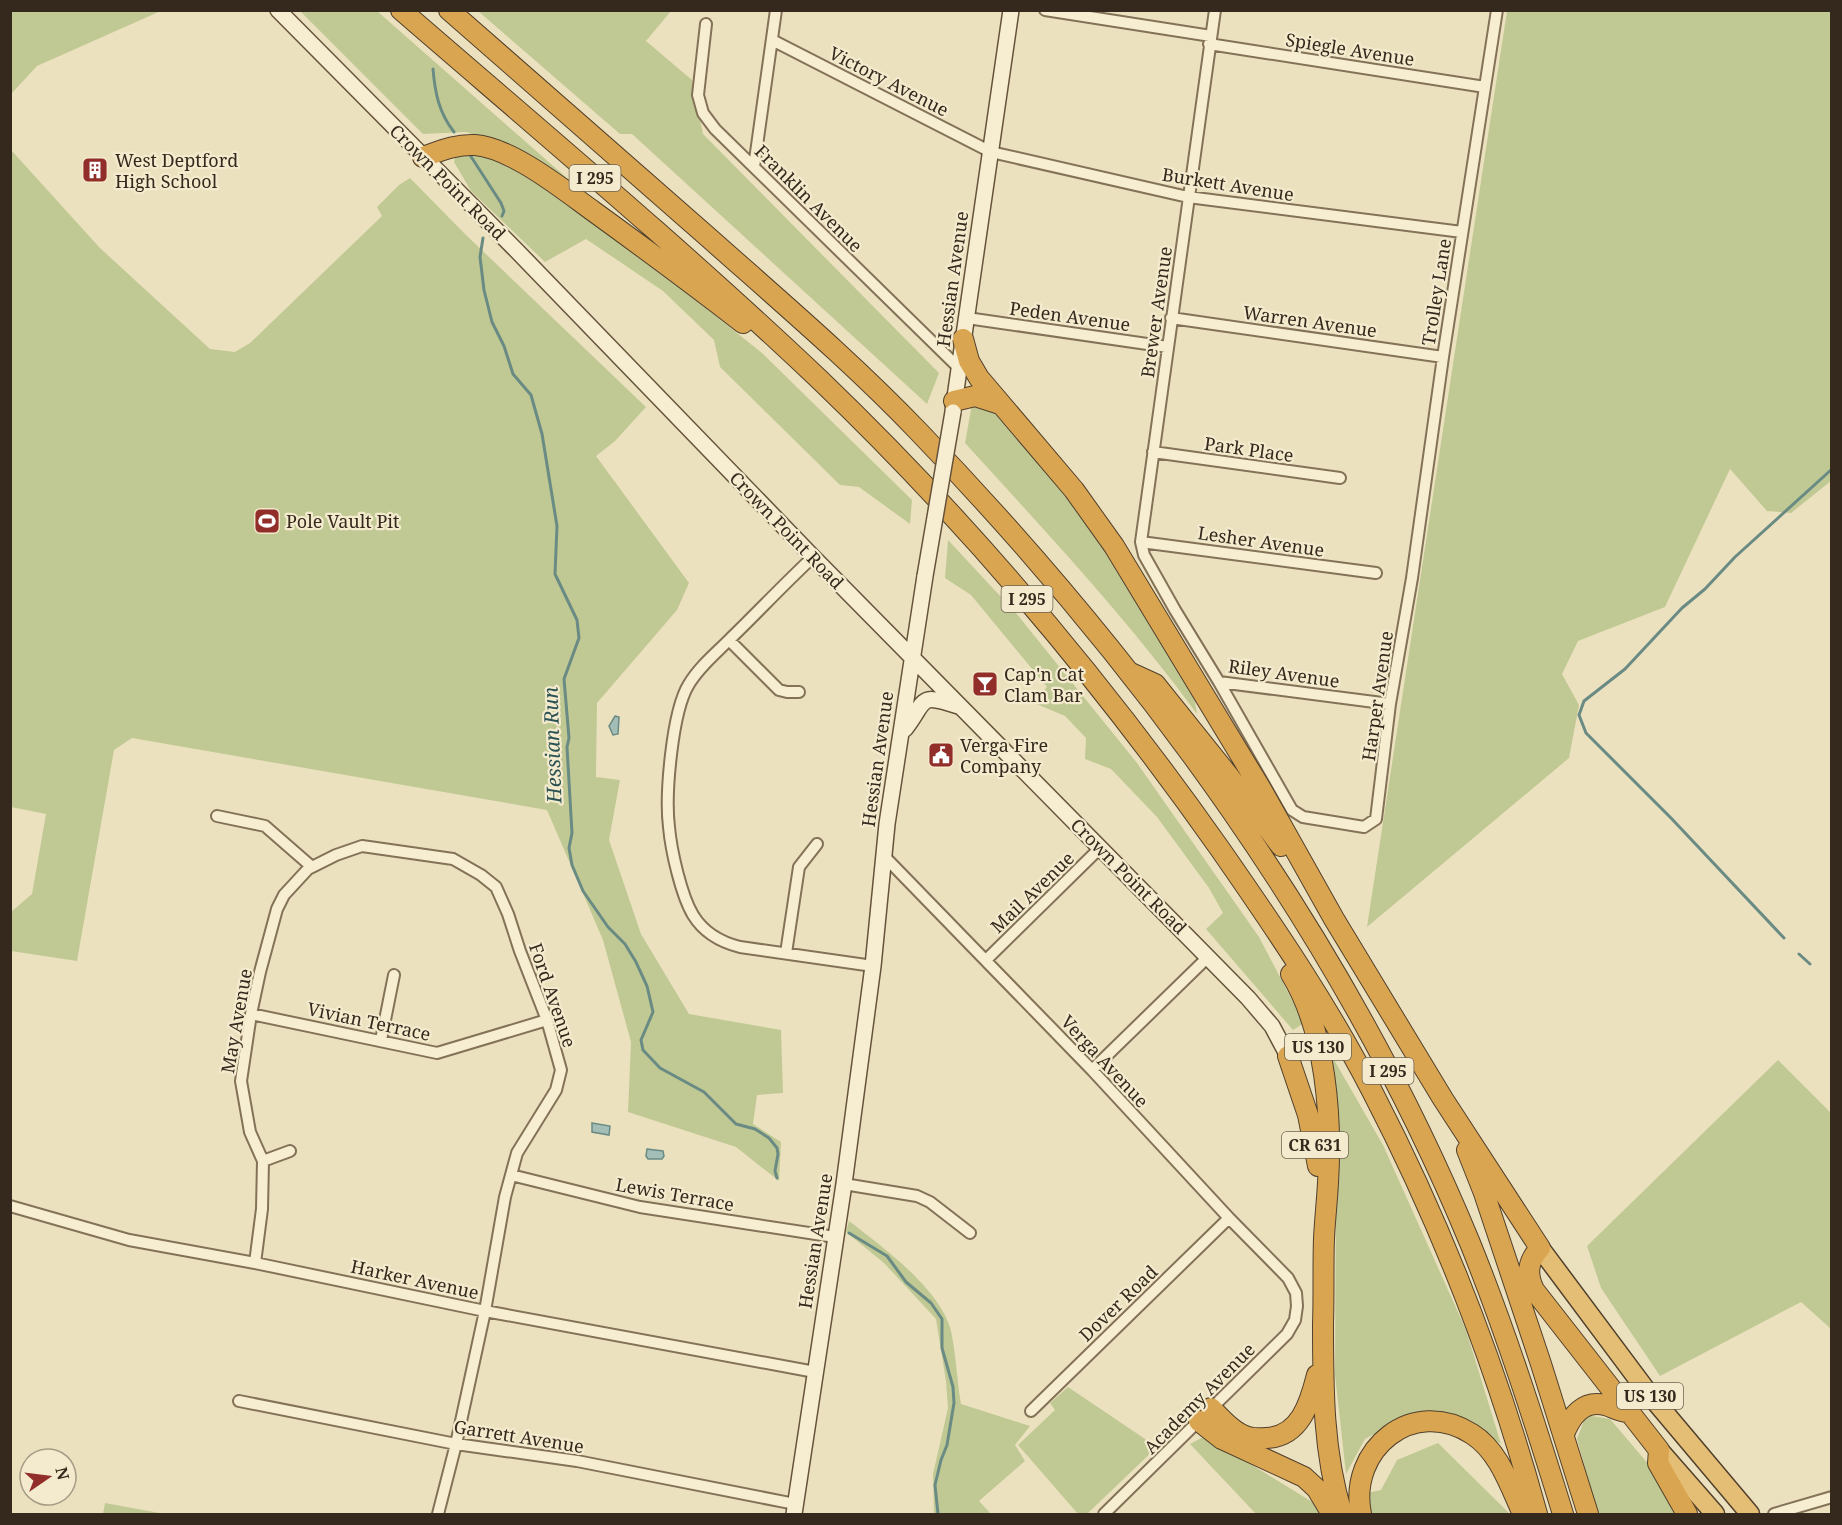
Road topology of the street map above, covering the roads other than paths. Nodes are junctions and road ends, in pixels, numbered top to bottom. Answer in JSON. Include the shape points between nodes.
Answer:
{"nodes":[{"id":1,"x":278,"y":10,"type":"edge"},
{"id":2,"x":401,"y":10,"type":"edge"},
{"id":3,"x":449,"y":10,"type":"edge"},
{"id":4,"x":776,"y":10,"type":"edge"},
{"id":5,"x":1011,"y":10,"type":"edge"},
{"id":6,"x":1045,"y":10,"type":"edge"},
{"id":7,"x":1215,"y":10,"type":"edge"},
{"id":8,"x":1497,"y":10,"type":"edge"},
{"id":9,"x":706,"y":24,"type":"dead end"},
{"id":10,"x":772,"y":40,"type":"junction"},
{"id":11,"x":1210,"y":40,"type":"junction"},
{"id":12,"x":1485,"y":87,"type":"junction"},
{"id":13,"x":991,"y":152,"type":"junction"},
{"id":14,"x":423,"y":157,"type":"junction"},
{"id":15,"x":754,"y":167,"type":"junction"},
{"id":16,"x":1188,"y":197,"type":"junction"},
{"id":17,"x":1462,"y":232,"type":"junction"},
{"id":18,"x":967,"y":318,"type":"junction"},
{"id":19,"x":1171,"y":318,"type":"junction"},
{"id":20,"x":963,"y":339,"type":"junction"},
{"id":21,"x":1168,"y":347,"type":"junction"},
{"id":22,"x":786,"y":348,"type":"junction"},
{"id":23,"x":1443,"y":357,"type":"junction"},
{"id":24,"x":959,"y":368,"type":"junction"},
{"id":25,"x":1000,"y":404,"type":"junction"},
{"id":26,"x":954,"y":406,"type":"junction"},
{"id":27,"x":1153,"y":452,"type":"junction"},
{"id":28,"x":1340,"y":478,"type":"dead end"},
{"id":29,"x":1141,"y":542,"type":"junction"},
{"id":30,"x":813,"y":557,"type":"junction"},
{"id":31,"x":1376,"y":573,"type":"dead end"},
{"id":32,"x":1412,"y":578,"type":"joint"},
{"id":33,"x":1175,"y":610,"type":"joint"},
{"id":34,"x":729,"y":640,"type":"junction"},
{"id":35,"x":911,"y":657,"type":"junction"},
{"id":36,"x":1128,"y":672,"type":"junction"},
{"id":37,"x":1219,"y":682,"type":"junction"},
{"id":38,"x":799,"y":692,"type":"dead end"},
{"id":39,"x":1390,"y":704,"type":"junction"},
{"id":40,"x":959,"y":706,"type":"junction"},
{"id":41,"x":901,"y":733,"type":"junction"},
{"id":42,"x":217,"y":816,"type":"dead end"},
{"id":43,"x":816,"y":844,"type":"dead end"},
{"id":44,"x":1101,"y":847,"type":"junction"},
{"id":45,"x":884,"y":856,"type":"junction"},
{"id":46,"x":312,"y":867,"type":"junction"},
{"id":47,"x":1238,"y":875,"type":"junction"},
{"id":48,"x":1334,"y":919,"type":"junction"},
{"id":49,"x":786,"y":952,"type":"junction"},
{"id":50,"x":1208,"y":957,"type":"junction"},
{"id":51,"x":986,"y":960,"type":"junction"},
{"id":52,"x":873,"y":966,"type":"junction"},
{"id":53,"x":394,"y":975,"type":"dead end"},
{"id":54,"x":251,"y":1014,"type":"junction"},
{"id":55,"x":547,"y":1020,"type":"junction"},
{"id":56,"x":381,"y":1040,"type":"junction"},
{"id":57,"x":1288,"y":1056,"type":"joint"},
{"id":58,"x":1092,"y":1070,"type":"junction"},
{"id":59,"x":1443,"y":1099,"type":"junction"},
{"id":60,"x":290,"y":1151,"type":"dead end"},
{"id":61,"x":263,"y":1161,"type":"junction"},
{"id":62,"x":511,"y":1175,"type":"junction"},
{"id":63,"x":844,"y":1184,"type":"junction"},
{"id":64,"x":10,"y":1206,"type":"edge"},
{"id":65,"x":1229,"y":1218,"type":"junction"},
{"id":66,"x":970,"y":1233,"type":"dead end"},
{"id":67,"x":836,"y":1237,"type":"junction"},
{"id":68,"x":1324,"y":1237,"type":"junction"},
{"id":69,"x":1540,"y":1248,"type":"junction"},
{"id":70,"x":255,"y":1263,"type":"junction"},
{"id":71,"x":1296,"y":1294,"type":"joint"},
{"id":72,"x":1544,"y":1304,"type":"junction"},
{"id":73,"x":484,"y":1311,"type":"junction"},
{"id":74,"x":1323,"y":1352,"type":"junction"},
{"id":75,"x":815,"y":1372,"type":"junction"},
{"id":76,"x":1545,"y":1377,"type":"junction"},
{"id":77,"x":238,"y":1401,"type":"dead end"},
{"id":78,"x":1031,"y":1411,"type":"dead end"},
{"id":79,"x":1628,"y":1412,"type":"junction"},
{"id":80,"x":1205,"y":1414,"type":"junction"},
{"id":81,"x":1564,"y":1434,"type":"junction"},
{"id":82,"x":456,"y":1444,"type":"junction"},
{"id":83,"x":1659,"y":1450,"type":"junction"},
{"id":84,"x":1832,"y":1497,"type":"edge"},
{"id":85,"x":794,"y":1509,"type":"edge"},
{"id":86,"x":1112,"y":1512,"type":"edge"},
{"id":87,"x":438,"y":1515,"type":"edge"},
{"id":88,"x":1332,"y":1515,"type":"edge"},
{"id":89,"x":1342,"y":1515,"type":"edge"},
{"id":90,"x":1361,"y":1515,"type":"edge"},
{"id":91,"x":1523,"y":1515,"type":"edge"},
{"id":92,"x":1537,"y":1515,"type":"edge"},
{"id":93,"x":1563,"y":1515,"type":"edge"},
{"id":94,"x":1588,"y":1515,"type":"edge"},
{"id":95,"x":1687,"y":1515,"type":"edge"},
{"id":96,"x":1715,"y":1515,"type":"edge"},
{"id":97,"x":1750,"y":1515,"type":"edge"},
{"id":98,"x":1774,"y":1515,"type":"edge"}],
"edges":[{"from":1,"to":14,"type":"main road","name":"Crown Point Road","number":"CR 631"},
{"from":2,"to":22,"type":"highway","number":"I 295","via":[[712,279]]},
{"from":3,"to":36,"type":"highway","number":"I 295","via":[[871,384],[1011,533]]},
{"from":4,"to":10,"type":"street"},
{"from":5,"to":13,"type":"main road","name":"Hessian Avenue"},
{"from":6,"to":11,"type":"street","name":"Spiegle Avenue"},
{"from":7,"to":11,"type":"street","name":"Brewer Avenue"},
{"from":8,"to":12,"type":"street","name":"Trolley Lane"},
{"from":9,"to":15,"type":"street","name":"Franklin Avenue","via":[[698,95],[703,113]]},
{"from":10,"to":13,"type":"street","name":"Victory Avenue"},
{"from":10,"to":15,"type":"street"},
{"from":11,"to":12,"type":"street","name":"Spiegle Avenue"},
{"from":11,"to":16,"type":"street","name":"Brewer Avenue"},
{"from":12,"to":17,"type":"street","name":"Trolley Lane"},
{"from":13,"to":16,"type":"street","name":"Burkett Avenue"},
{"from":13,"to":18,"type":"main road","name":"Hessian Avenue"},
{"from":14,"to":22,"type":"highway","via":[[453,146],[476,145],[499,151],[544,176],[761,337]]},
{"from":14,"to":30,"type":"main road","name":"Crown Point Road","number":"CR 631"},
{"from":15,"to":24,"type":"street","name":"Franklin Avenue"},
{"from":16,"to":17,"type":"street","name":"Burkett Avenue"},
{"from":16,"to":19,"type":"street","name":"Brewer Avenue"},
{"from":17,"to":23,"type":"street","name":"Trolley Lane"},
{"from":18,"to":20,"type":"main road","name":"Hessian Avenue"},
{"from":18,"to":21,"type":"street","name":"Peden Avenue"},
{"from":19,"to":21,"type":"street","name":"Brewer Avenue"},
{"from":19,"to":23,"type":"street","name":"Warren Avenue"},
{"from":20,"to":24,"type":"main road","name":"Hessian Avenue"},
{"from":20,"to":25,"type":"highway","via":[[971,366]]},
{"from":21,"to":27,"type":"street","name":"Brewer Avenue"},
{"from":22,"to":47,"type":"highway","number":"I 295","via":[[891,450],[1063,640]]},
{"from":23,"to":32,"type":"street","name":"Trolley Lane"},
{"from":24,"to":26,"type":"main road","name":"Hessian Avenue"},
{"from":25,"to":26,"type":"highway","via":[[975,396]]},
{"from":25,"to":48,"type":"highway","via":[[1074,489],[1114,546],[1261,789]]},
{"from":26,"to":35,"type":"main road","name":"Hessian Avenue","bridge":true},
{"from":27,"to":28,"type":"street","name":"Park Place"},
{"from":27,"to":29,"type":"street","name":"Brewer Avenue"},
{"from":29,"to":31,"type":"street","name":"Lesher Avenue"},
{"from":29,"to":33,"type":"street","name":"Brewer Avenue","via":[[1144,555]]},
{"from":30,"to":34,"type":"street"},
{"from":30,"to":35,"type":"main road","name":"Crown Point Road","number":"CR 631"},
{"from":32,"to":39,"type":"street","name":"Harper Avenue"},
{"from":33,"to":37,"type":"street","name":"Riley Avenue"},
{"from":34,"to":38,"type":"street","via":[[778,690]]},
{"from":34,"to":49,"type":"street","via":[[696,674],[676,714],[668,805],[670,835],[687,903],[700,925],[727,944]]},
{"from":35,"to":40,"type":"main road","name":"Crown Point Road","number":"CR 631"},
{"from":35,"to":41,"type":"main road","name":"Hessian Avenue"},
{"from":36,"to":48,"type":"highway","number":"US 130","via":[[1155,684],[1250,802]]},
{"from":36,"to":93,"type":"highway","number":"I 295","via":[[1267,865],[1330,966],[1407,1107],[1488,1290]]},
{"from":37,"to":39,"type":"street","name":"Riley Avenue"},
{"from":37,"to":39,"type":"street","name":"Harper Avenue","via":[[1292,810],[1303,817],[1364,827],[1376,819]]},
{"from":40,"to":41,"type":"main road","via":[[933,699],[926,701]]},
{"from":40,"to":44,"type":"main road","name":"Crown Point Road","number":"CR 631"},
{"from":41,"to":45,"type":"main road","name":"Hessian Avenue"},
{"from":42,"to":46,"type":"street","via":[[265,826]]},
{"from":43,"to":49,"type":"street","via":[[799,867]]},
{"from":44,"to":50,"type":"main road","name":"Crown Point Road","number":"CR 631"},
{"from":44,"to":51,"type":"street","name":"Mail Avenue"},
{"from":45,"to":51,"type":"street","name":"Verga Avenue"},
{"from":45,"to":52,"type":"main road","name":"Hessian Avenue"},
{"from":46,"to":54,"type":"street","name":"May Avenue","via":[[284,895],[277,909]]},
{"from":46,"to":55,"type":"street","name":"Ford Avenue","via":[[362,846],[453,859],[481,874],[496,887]]},
{"from":47,"to":68,"type":"highway","number":"US 130","via":[[1242,896],[1296,982],[1316,1034],[1327,1123]]},
{"from":47,"to":92,"type":"highway","number":"I 295","via":[[1327,1009],[1413,1172],[1494,1372]]},
{"from":48,"to":59,"type":"highway","number":"US 130"},
{"from":49,"to":52,"type":"street"},
{"from":50,"to":57,"type":"main road","name":"Crown Point Road","number":"CR 631","via":[[1264,1016]]},
{"from":50,"to":58,"type":"street"},
{"from":51,"to":58,"type":"street","name":"Verga Avenue"},
{"from":52,"to":63,"type":"main road","name":"Hessian Avenue"},
{"from":53,"to":56,"type":"street"},
{"from":54,"to":56,"type":"street","name":"Vivian Terrace"},
{"from":54,"to":61,"type":"street","name":"May Avenue","via":[[241,1082],[250,1132]]},
{"from":55,"to":56,"type":"street","name":"Vivian Terrace","via":[[437,1053]]},
{"from":55,"to":62,"type":"street","name":"Ford Avenue","via":[[559,1060],[559,1079],[517,1153]]},
{"from":57,"to":68,"type":"highway","number":"CR 631","via":[[1315,1143]]},
{"from":58,"to":65,"type":"street","name":"Verga Avenue"},
{"from":59,"to":69,"type":"highway","number":"US 130"},
{"from":59,"to":76,"type":"highway","via":[[1480,1184]]},
{"from":60,"to":61,"type":"street"},
{"from":61,"to":70,"type":"street","name":"May Avenue"},
{"from":62,"to":67,"type":"street","name":"Lewis Terrace","via":[[640,1207]]},
{"from":62,"to":73,"type":"street","name":"Ford Avenue"},
{"from":63,"to":66,"type":"street","via":[[917,1196]]},
{"from":63,"to":67,"type":"main road","name":"Hessian Avenue"},
{"from":64,"to":70,"type":"street","name":"Harker Avenue","via":[[129,1240]]},
{"from":65,"to":71,"type":"street","name":"Verga Avenue","via":[[1288,1278]]},
{"from":65,"to":78,"type":"street","name":"Dover Road"},
{"from":67,"to":75,"type":"main road","name":"Hessian Avenue"},
{"from":68,"to":74,"type":"highway","number":"US 130"},
{"from":69,"to":72,"type":"highway","via":[[1530,1261],[1529,1276]]},
{"from":69,"to":97,"type":"highway","number":"US 130","via":[[1648,1394]]},
{"from":70,"to":73,"type":"street","name":"Harker Avenue"},
{"from":71,"to":80,"type":"street","name":"Academy Avenue","via":[[1295,1320],[1287,1334]]},
{"from":72,"to":76,"type":"highway","via":[[1540,1328]]},
{"from":72,"to":79,"type":"highway"},
{"from":73,"to":75,"type":"street","name":"Harker Avenue"},
{"from":73,"to":82,"type":"street","name":"Ford Avenue"},
{"from":74,"to":80,"type":"highway","via":[[1308,1407],[1298,1423],[1284,1434],[1266,1438],[1244,1436]]},
{"from":74,"to":89,"type":"highway","number":"US 130","via":[[1326,1442]]},
{"from":75,"to":85,"type":"main road","name":"Hessian Avenue"},
{"from":76,"to":81,"type":"highway"},
{"from":77,"to":82,"type":"street","name":"Garrett Avenue"},
{"from":79,"to":81,"type":"highway","via":[[1600,1404],[1586,1407],[1574,1414]]},
{"from":79,"to":83,"type":"highway"},
{"from":80,"to":86,"type":"street","name":"Academy Avenue"},
{"from":80,"to":88,"type":"highway","via":[[1222,1439],[1304,1477],[1317,1489]]},
{"from":81,"to":94,"type":"highway"},
{"from":82,"to":85,"type":"street","name":"Garrett Avenue","via":[[577,1461]]},
{"from":82,"to":87,"type":"street","name":"Ford Avenue"},
{"from":83,"to":95,"type":"highway","via":[[1658,1463]]},
{"from":83,"to":96,"type":"highway"},
{"from":84,"to":98,"type":"street"},
{"from":90,"to":91,"type":"highway","via":[[1360,1480],[1377,1446],[1405,1427],[1428,1422],[1451,1424],[1483,1442],[1498,1462]]}]}
